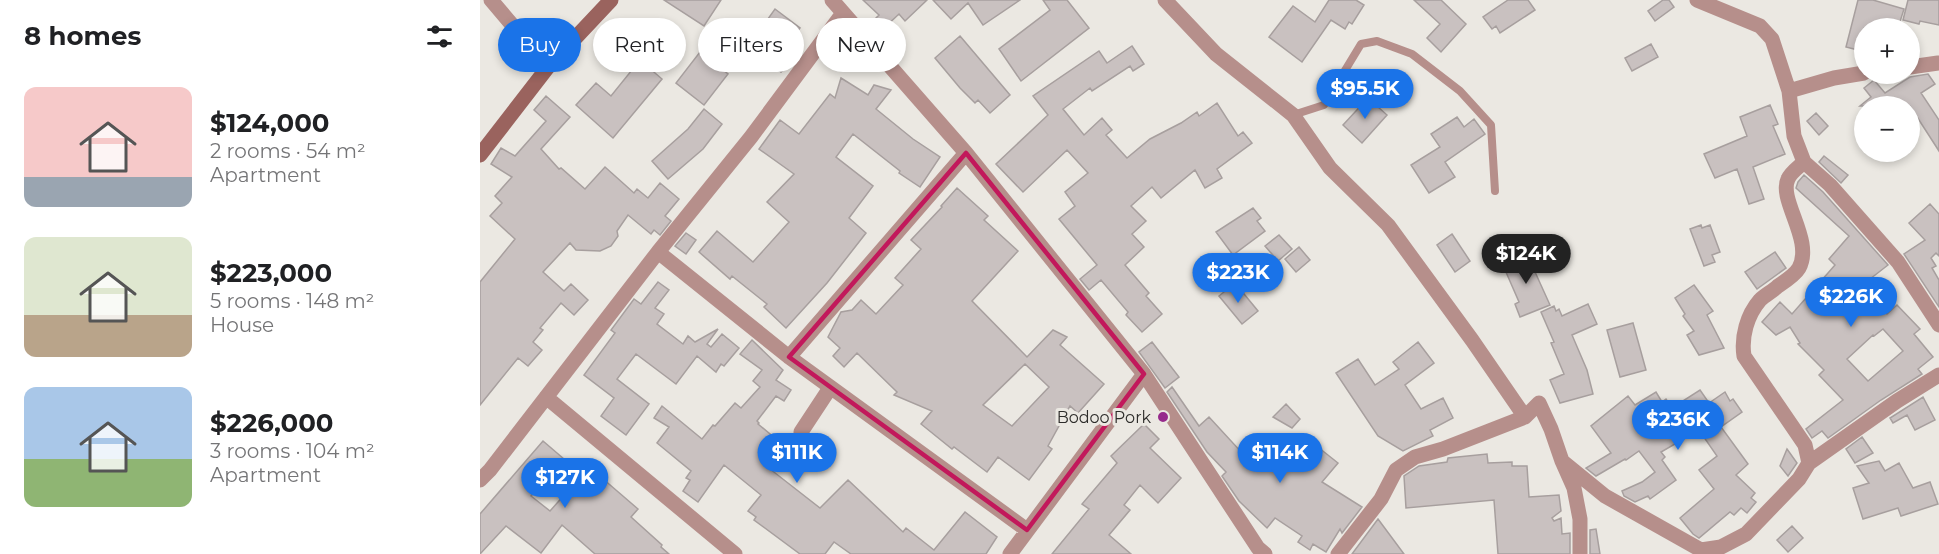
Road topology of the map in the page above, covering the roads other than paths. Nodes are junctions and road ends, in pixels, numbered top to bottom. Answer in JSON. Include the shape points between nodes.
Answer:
{"nodes":[{"id":1,"x":491,"y":0,"type":"edge"},
{"id":2,"x":611,"y":0,"type":"edge"},
{"id":3,"x":831,"y":0,"type":"edge"},
{"id":4,"x":1165,"y":0,"type":"edge"},
{"id":5,"x":1697,"y":0,"type":"edge"},
{"id":6,"x":843,"y":13,"type":"junction"},
{"id":7,"x":506,"y":18,"type":"edge"},
{"id":8,"x":581,"y":32,"type":"edge"},
{"id":9,"x":1938,"y":63,"type":"edge"},
{"id":10,"x":1920,"y":66,"type":"edge"},
{"id":11,"x":544,"y":72,"type":"edge"},
{"id":12,"x":1854,"y":75,"type":"edge"},
{"id":13,"x":1789,"y":91,"type":"junction"},
{"id":14,"x":1293,"y":115,"type":"junction"},
{"id":15,"x":966,"y":153,"type":"junction"},
{"id":16,"x":480,"y":155,"type":"edge"},
{"id":17,"x":1804,"y":162,"type":"junction"},
{"id":18,"x":1495,"y":191,"type":"dead end"},
{"id":19,"x":658,"y":252,"type":"junction"},
{"id":20,"x":1939,"y":325,"type":"edge"},
{"id":21,"x":789,"y":357,"type":"junction"},
{"id":22,"x":1144,"y":374,"type":"junction"},
{"id":23,"x":1939,"y":375,"type":"edge"},
{"id":24,"x":830,"y":387,"type":"junction"},
{"id":25,"x":546,"y":397,"type":"junction"},
{"id":26,"x":1525,"y":417,"type":"junction"},
{"id":27,"x":801,"y":432,"type":"dead end"},
{"id":28,"x":1562,"y":461,"type":"junction"},
{"id":29,"x":1809,"y":463,"type":"junction"},
{"id":30,"x":483,"y":470,"type":"edge"},
{"id":31,"x":1027,"y":530,"type":"junction"},
{"id":32,"x":1259,"y":552,"type":"edge"},
{"id":33,"x":735,"y":554,"type":"edge"},
{"id":34,"x":1010,"y":554,"type":"edge"},
{"id":35,"x":1338,"y":554,"type":"edge"},
{"id":36,"x":1580,"y":554,"type":"edge"}],
"edges":[{"from":1,"to":7,"type":"street"},
{"from":2,"to":8,"type":"street"},
{"from":3,"to":6,"type":"street"},
{"from":4,"to":14,"type":"street","via":[[1216,54]]},
{"from":5,"to":13,"type":"street","via":[[1760,26],[1772,39]]},
{"from":6,"to":15,"type":"street"},
{"from":6,"to":19,"type":"street","via":[[751,137]]},
{"from":9,"to":10,"type":"street"},
{"from":11,"to":16,"type":"street"},
{"from":12,"to":13,"type":"street"},
{"from":13,"to":17,"type":"street","via":[[1794,136]]},
{"from":14,"to":18,"type":"lane","via":[[1324,105],[1361,44],[1377,41],[1412,54],[1460,91],[1491,125]]},
{"from":14,"to":26,"type":"street","via":[[1330,168],[1388,225]]},
{"from":15,"to":21,"type":"street"},
{"from":15,"to":22,"type":"street"},
{"from":17,"to":20,"type":"street","via":[[1830,184],[1898,262]]},
{"from":17,"to":29,"type":"street","via":[[1786,186],[1800,233],[1799,268],[1760,301],[1742,340],[1744,356],[1805,444]]},
{"from":19,"to":21,"type":"street"},
{"from":19,"to":25,"type":"street"},
{"from":21,"to":24,"type":"street"},
{"from":22,"to":31,"type":"street"},
{"from":22,"to":32,"type":"street"},
{"from":23,"to":29,"type":"street"},
{"from":24,"to":27,"type":"street"},
{"from":24,"to":31,"type":"street"},
{"from":25,"to":30,"type":"street"},
{"from":25,"to":33,"type":"street"},
{"from":26,"to":28,"type":"street","via":[[1539,403]]},
{"from":26,"to":35,"type":"street","via":[[1415,457],[1396,470],[1381,499]]},
{"from":28,"to":29,"type":"street","via":[[1605,496],[1701,550],[1721,547],[1746,534],[1799,479]]},
{"from":28,"to":36,"type":"street","via":[[1574,488],[1580,519]]},
{"from":31,"to":34,"type":"street"}]}
